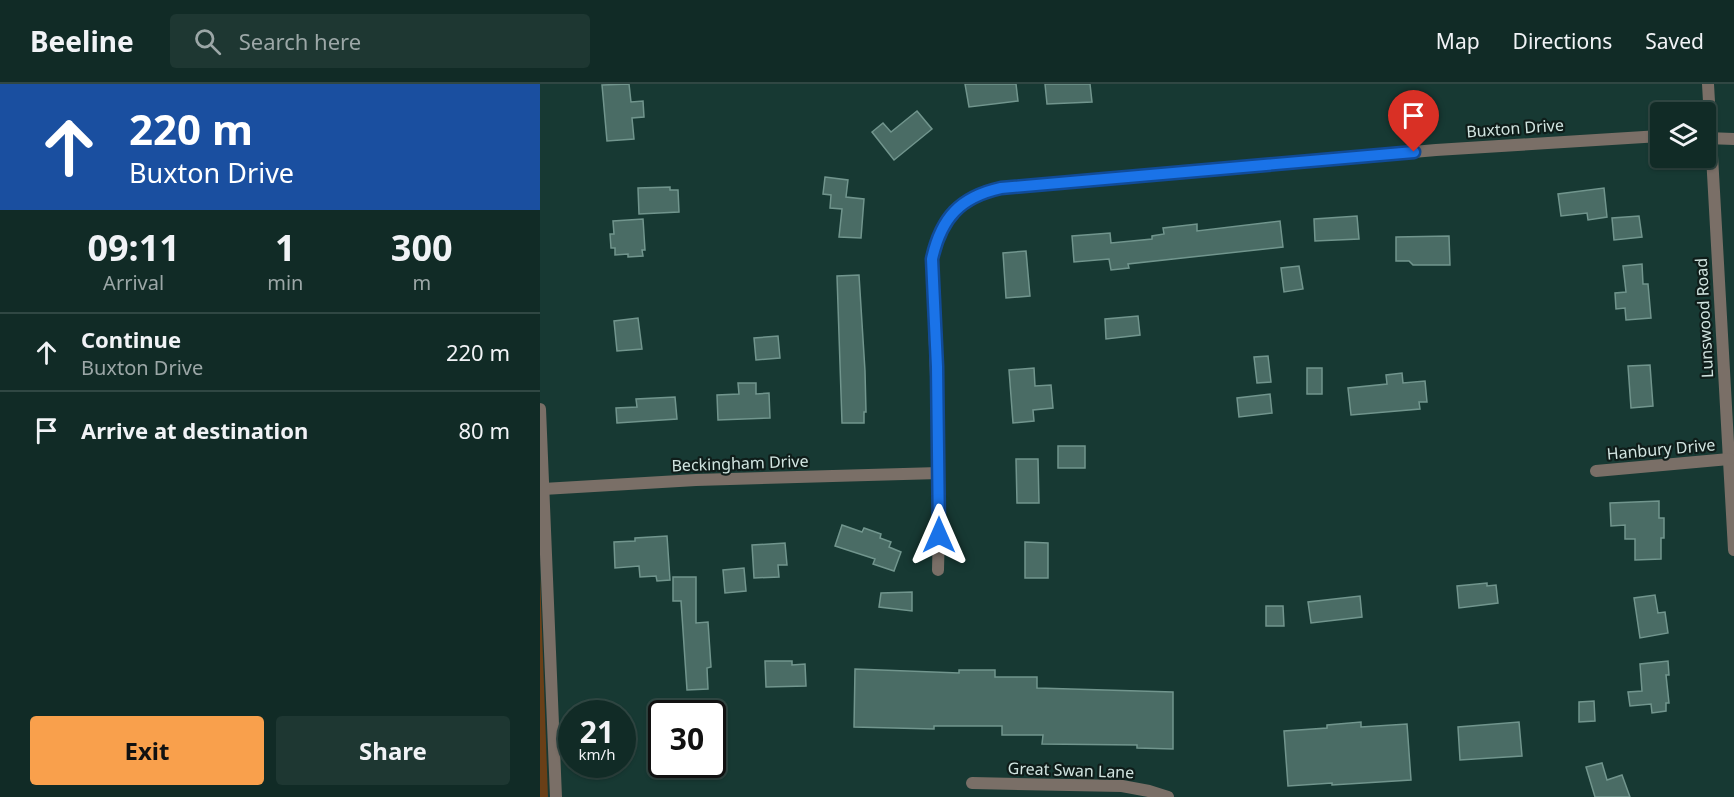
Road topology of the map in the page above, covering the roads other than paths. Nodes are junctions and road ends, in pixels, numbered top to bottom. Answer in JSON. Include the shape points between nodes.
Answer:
{"nodes":[{"id":1,"x":1708,"y":84,"type":"edge"},
{"id":2,"x":1708,"y":102,"type":"edge"},
{"id":3,"x":1650,"y":137,"type":"edge"},
{"id":4,"x":1716,"y":138,"type":"edge"},
{"id":5,"x":1734,"y":139,"type":"edge"},
{"id":6,"x":1710,"y":168,"type":"edge"},
{"id":7,"x":540,"y":409,"type":"edge"},
{"id":8,"x":1729,"y":459,"type":"junction"},
{"id":9,"x":1596,"y":471,"type":"dead end"},
{"id":10,"x":939,"y":473,"type":"junction"},
{"id":11,"x":543,"y":489,"type":"junction"},
{"id":12,"x":1734,"y":550,"type":"edge"},
{"id":13,"x":938,"y":570,"type":"dead end"},
{"id":14,"x":972,"y":783,"type":"dead end"},
{"id":15,"x":556,"y":797,"type":"edge"},
{"id":16,"x":1168,"y":797,"type":"edge"}],
"edges":[{"from":1,"to":2,"type":"street","name":"Lunswood Road"},
{"from":3,"to":10,"type":"street","name":"Buxton Drive","via":[[1436,150],[984,192],[957,209],[943,225],[932,259]]},
{"from":4,"to":5,"type":"street"},
{"from":6,"to":8,"type":"street","name":"Lunswood Road"},
{"from":7,"to":11,"type":"street"},
{"from":8,"to":9,"type":"street","name":"Hanbury Drive"},
{"from":8,"to":12,"type":"street","name":"Lunswood Road"},
{"from":10,"to":11,"type":"street","name":"Beckingham Drive"},
{"from":10,"to":13,"type":"street","name":"Buxton Drive"},
{"from":11,"to":15,"type":"street"},
{"from":14,"to":16,"type":"street","name":"Great Swan Lane","via":[[1122,786]]}]}
